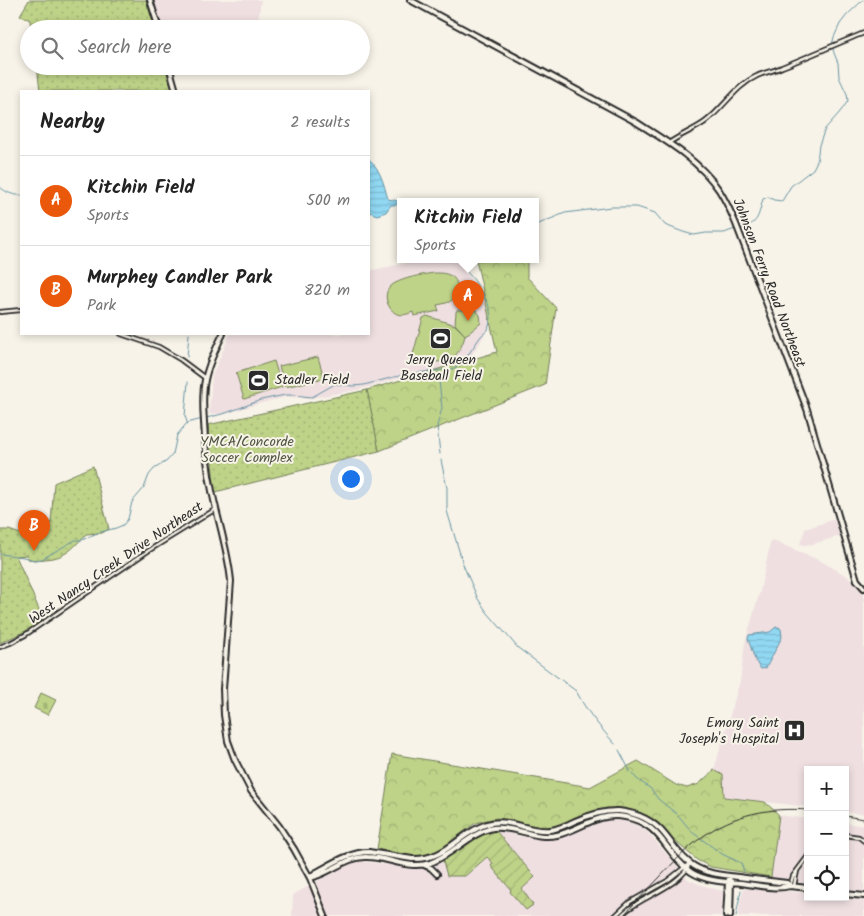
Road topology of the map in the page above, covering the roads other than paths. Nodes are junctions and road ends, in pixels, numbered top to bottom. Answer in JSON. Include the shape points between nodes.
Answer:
{"nodes":[{"id":1,"x":150,"y":0,"type":"edge"},
{"id":2,"x":410,"y":0,"type":"edge"},
{"id":3,"x":156,"y":20,"type":"edge"},
{"id":4,"x":864,"y":33,"type":"edge"},
{"id":5,"x":172,"y":75,"type":"edge"},
{"id":6,"x":176,"y":90,"type":"edge"},
{"id":7,"x":669,"y":143,"type":"junction"},
{"id":8,"x":20,"y":310,"type":"edge"},
{"id":9,"x":0,"y":312,"type":"edge"},
{"id":10,"x":124,"y":335,"type":"edge"},
{"id":11,"x":222,"y":335,"type":"edge"},
{"id":12,"x":205,"y":378,"type":"junction"},
{"id":13,"x":216,"y":510,"type":"junction"},
{"id":14,"x":864,"y":588,"type":"edge"},
{"id":15,"x":0,"y":646,"type":"edge"},
{"id":16,"x":849,"y":835,"type":"edge"},
{"id":17,"x":864,"y":841,"type":"edge"},
{"id":18,"x":804,"y":861,"type":"edge"},
{"id":19,"x":690,"y":863,"type":"junction"},
{"id":20,"x":422,"y":864,"type":"junction"},
{"id":21,"x":686,"y":868,"type":"junction"},
{"id":22,"x":437,"y":874,"type":"dead end"},
{"id":23,"x":730,"y":876,"type":"junction"},
{"id":24,"x":310,"y":878,"type":"junction"},
{"id":25,"x":730,"y":882,"type":"junction"},
{"id":26,"x":742,"y":884,"type":"junction"},
{"id":27,"x":792,"y":886,"type":"junction"},
{"id":28,"x":804,"y":888,"type":"edge"},
{"id":29,"x":729,"y":892,"type":"junction"},
{"id":30,"x":849,"y":894,"type":"edge"},
{"id":31,"x":864,"y":896,"type":"edge"},
{"id":32,"x":325,"y":916,"type":"edge"},
{"id":33,"x":615,"y":916,"type":"edge"},
{"id":34,"x":621,"y":916,"type":"edge"},
{"id":35,"x":726,"y":916,"type":"edge"},
{"id":36,"x":730,"y":916,"type":"edge"}],
"edges":[{"from":1,"to":3,"type":"main road"},
{"from":2,"to":7,"type":"main road","name":"Johnson Ferry Road Northeast"},
{"from":4,"to":7,"type":"street","via":[[757,76],[740,87],[715,114]]},
{"from":5,"to":6,"type":"main road"},
{"from":7,"to":14,"type":"main road","name":"Johnson Ferry Road Northeast","via":[[693,161],[718,188],[736,224],[807,410],[852,563]]},
{"from":8,"to":9,"type":"street"},
{"from":10,"to":12,"type":"street","via":[[159,347]]},
{"from":11,"to":12,"type":"main road"},
{"from":12,"to":13,"type":"main road","via":[[204,429]]},
{"from":13,"to":15,"type":"street","name":"West Nancy Creek Drive Northeast","via":[[148,551],[25,635]]},
{"from":13,"to":24,"type":"main road","via":[[231,581],[224,689],[228,741],[251,791],[279,826]]},
{"from":16,"to":17,"type":"street"},
{"from":18,"to":27,"type":"street"},
{"from":19,"to":21,"type":"street"},
{"from":19,"to":23,"type":"main road","via":[[707,872]]},
{"from":19,"to":24,"type":"main road","via":[[648,821],[630,813],[610,811],[543,831],[493,822],[477,828],[432,857],[412,859],[362,852],[351,854]]},
{"from":20,"to":21,"type":"main road","via":[[442,858],[491,828],[548,836],[597,818],[613,816],[633,819],[649,827]]},
{"from":20,"to":22,"type":"main road"},
{"from":20,"to":24,"type":"main road","via":[[359,857]]},
{"from":21,"to":25,"type":"main road","via":[[705,878]]},
{"from":21,"to":33,"type":"street","via":[[630,902]]},
{"from":21,"to":34,"type":"street","via":[[678,879]]},
{"from":23,"to":25,"type":"main road"},
{"from":23,"to":27,"type":"main road"},
{"from":24,"to":32,"type":"main road"},
{"from":25,"to":26,"type":"main road"},
{"from":25,"to":29,"type":"main road"},
{"from":26,"to":27,"type":"main road"},
{"from":26,"to":29,"type":"main road"},
{"from":27,"to":28,"type":"main road"},
{"from":29,"to":35,"type":"main road"},
{"from":29,"to":36,"type":"main road"},
{"from":30,"to":31,"type":"main road"}]}
